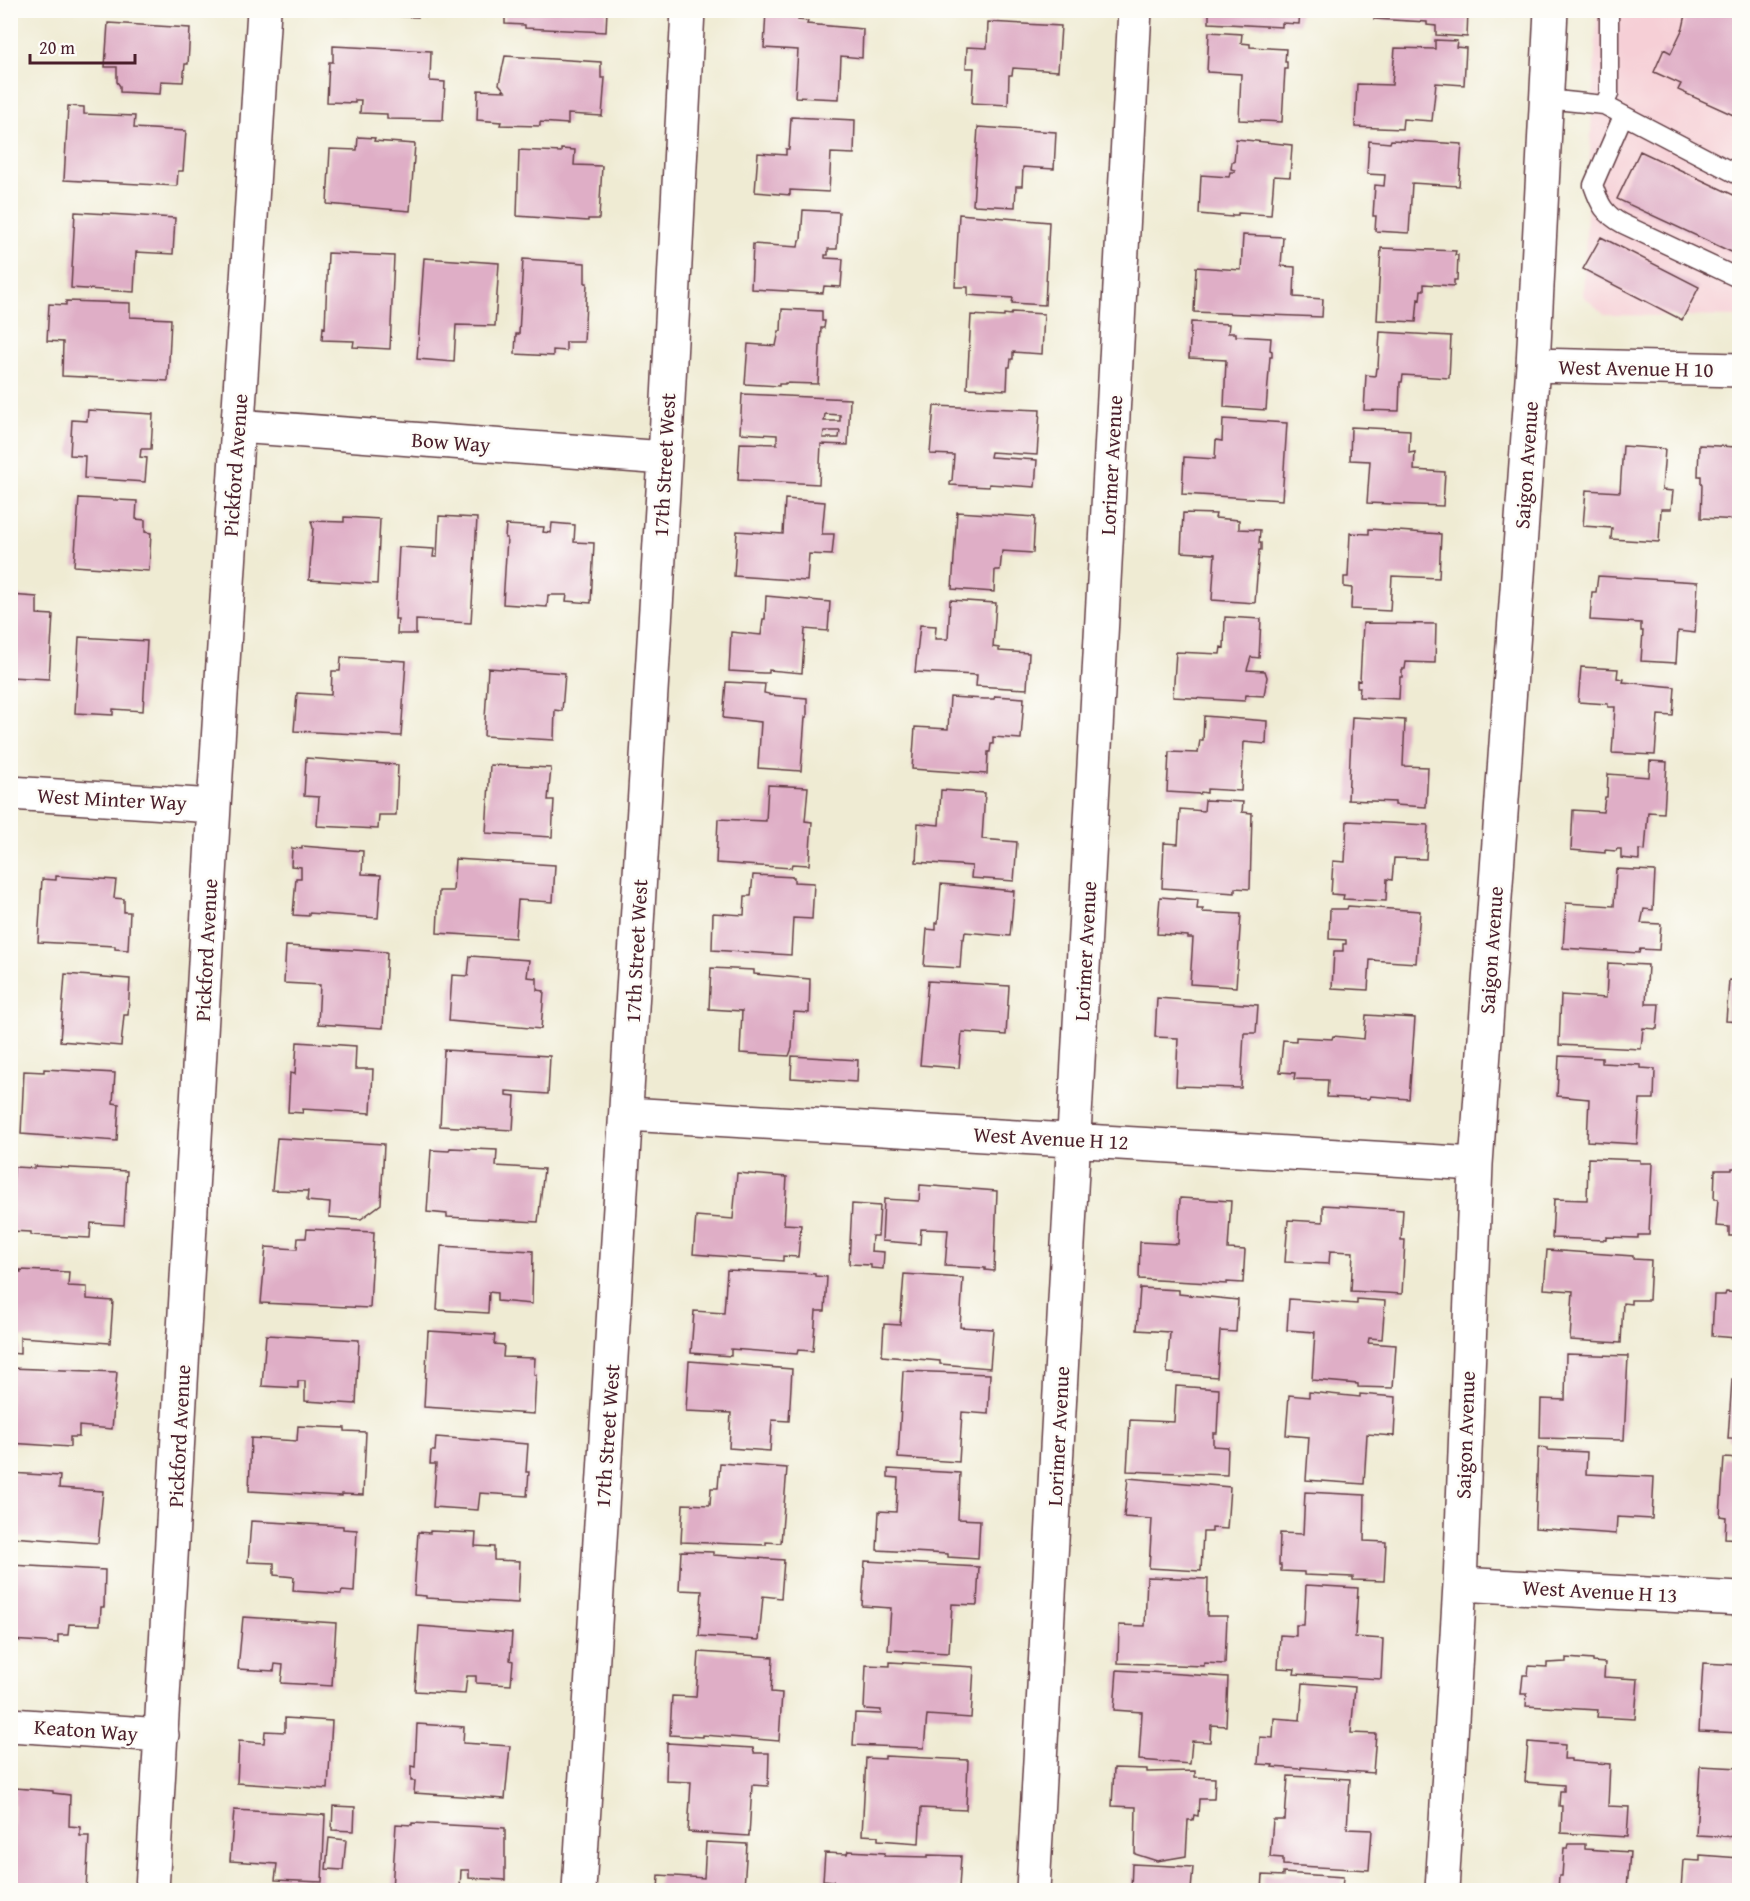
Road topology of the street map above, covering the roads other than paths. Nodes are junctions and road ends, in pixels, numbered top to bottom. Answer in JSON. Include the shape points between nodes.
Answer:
{"nodes":[{"id":1,"x":264,"y":10,"type":"edge"},
{"id":2,"x":688,"y":10,"type":"edge"},
{"id":3,"x":1135,"y":10,"type":"edge"},
{"id":4,"x":1551,"y":10,"type":"edge"},
{"id":5,"x":1609,"y":10,"type":"edge"},
{"id":6,"x":1546,"y":99,"type":"junction"},
{"id":7,"x":1604,"y":105,"type":"junction"},
{"id":8,"x":1623,"y":116,"type":"junction"},
{"id":9,"x":1740,"y":176,"type":"edge"},
{"id":10,"x":1740,"y":279,"type":"edge"},
{"id":11,"x":1533,"y":365,"type":"junction"},
{"id":12,"x":1740,"y":370,"type":"edge"},
{"id":13,"x":238,"y":426,"type":"junction"},
{"id":14,"x":665,"y":458,"type":"junction"},
{"id":15,"x":10,"y":793,"type":"edge"},
{"id":16,"x":214,"y":806,"type":"junction"},
{"id":17,"x":627,"y":1114,"type":"junction"},
{"id":18,"x":1075,"y":1139,"type":"junction"},
{"id":19,"x":1476,"y":1164,"type":"junction"},
{"id":20,"x":1460,"y":1584,"type":"junction"},
{"id":21,"x":1740,"y":1599,"type":"edge"},
{"id":22,"x":10,"y":1725,"type":"edge"},
{"id":23,"x":162,"y":1735,"type":"junction"},
{"id":24,"x":152,"y":1890,"type":"edge"},
{"id":25,"x":579,"y":1890,"type":"edge"},
{"id":26,"x":1033,"y":1890,"type":"edge"},
{"id":27,"x":1443,"y":1890,"type":"edge"}],
"edges":[{"from":1,"to":13,"type":"street","name":"Pickford Avenue"},
{"from":2,"to":14,"type":"street","name":"17th Street West"},
{"from":3,"to":18,"type":"street","name":"Lorimer Avenue"},
{"from":4,"to":6,"type":"street","name":"Saigon Avenue"},
{"from":5,"to":7,"type":"lane","via":[[1609,94]]},
{"from":6,"to":7,"type":"lane"},
{"from":6,"to":11,"type":"street","name":"Saigon Avenue"},
{"from":7,"to":8,"type":"lane"},
{"from":8,"to":9,"type":"lane"},
{"from":8,"to":10,"type":"lane","via":[[1593,185],[1600,204],[1610,217],[1623,224]]},
{"from":11,"to":12,"type":"street","name":"West Avenue H 10"},
{"from":11,"to":19,"type":"street","name":"Saigon Avenue"},
{"from":13,"to":14,"type":"street","name":"Bow Way"},
{"from":13,"to":16,"type":"street","name":"Pickford Avenue"},
{"from":14,"to":17,"type":"street","name":"17th Street West"},
{"from":15,"to":16,"type":"street","name":"West Minter Way"},
{"from":16,"to":23,"type":"street","name":"Pickford Avenue"},
{"from":17,"to":18,"type":"street","name":"West Avenue H 12"},
{"from":17,"to":25,"type":"street","name":"17th Street West"},
{"from":18,"to":19,"type":"street","name":"West Avenue H 12"},
{"from":18,"to":26,"type":"street","name":"Lorimer Avenue"},
{"from":19,"to":20,"type":"street","name":"Saigon Avenue"},
{"from":20,"to":21,"type":"street","name":"West Avenue H 13"},
{"from":20,"to":27,"type":"street","name":"Saigon Avenue"},
{"from":22,"to":23,"type":"street","name":"Keaton Way"},
{"from":23,"to":24,"type":"street","name":"Pickford Avenue"}]}
